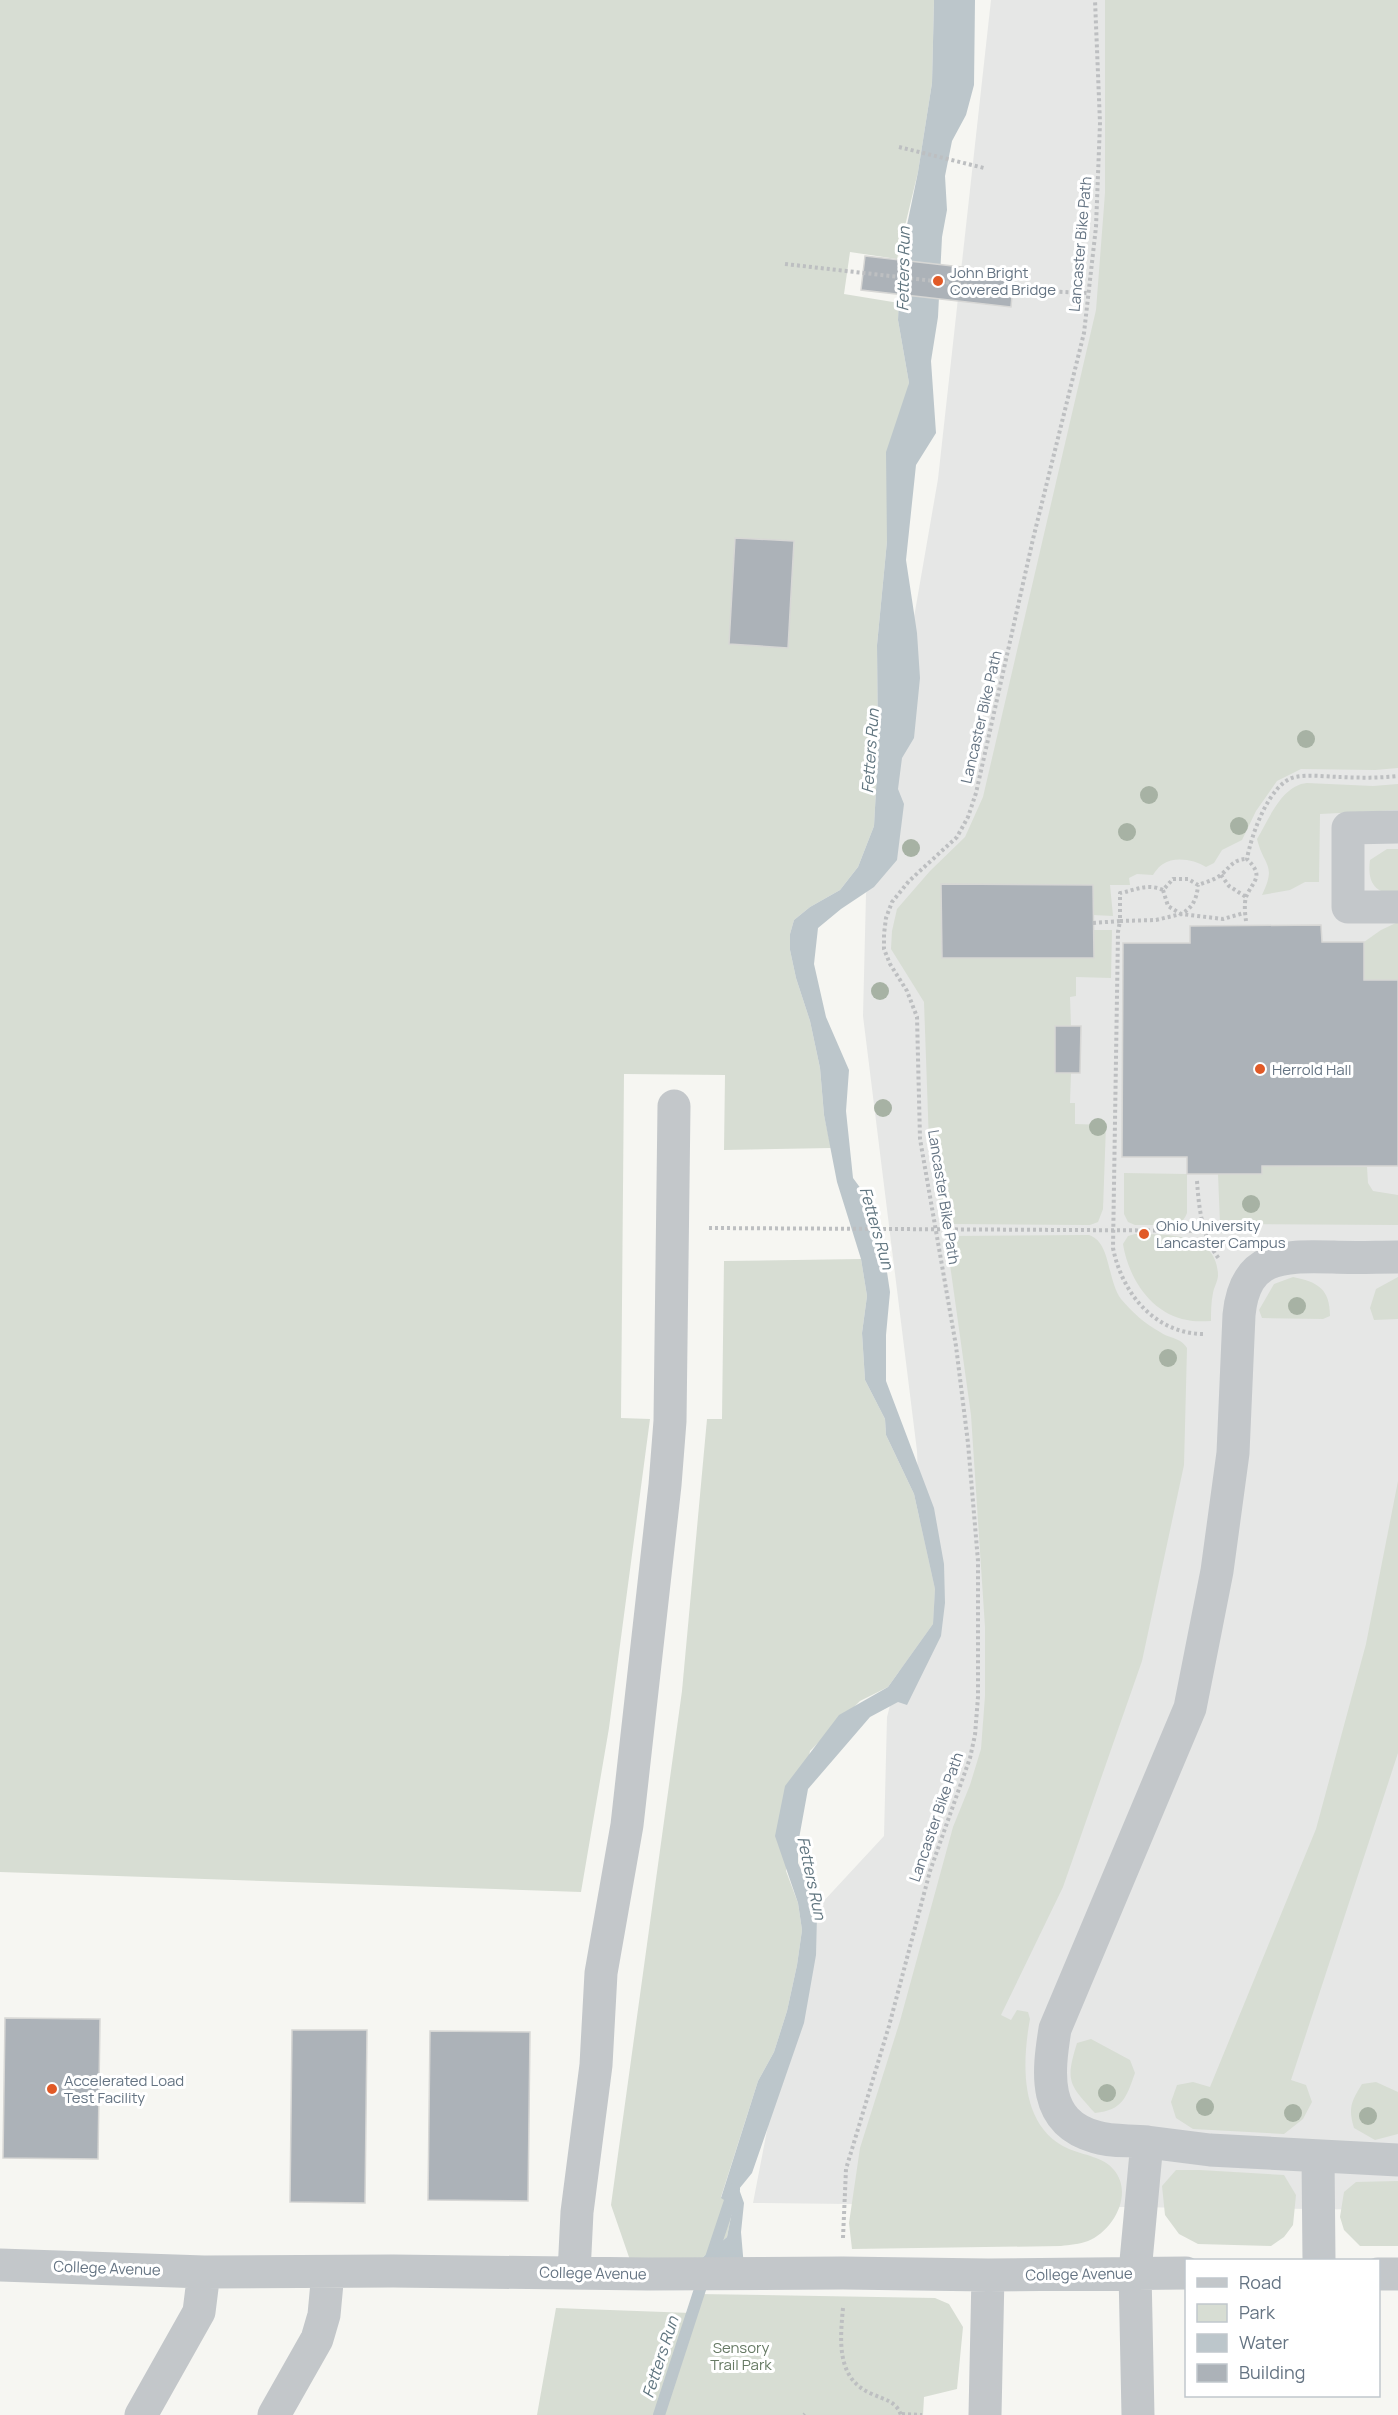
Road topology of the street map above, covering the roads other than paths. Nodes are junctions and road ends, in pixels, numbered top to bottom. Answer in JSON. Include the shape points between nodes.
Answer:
{"nodes":[{"id":1,"x":1398,"y":827,"type":"edge"},
{"id":2,"x":1398,"y":907,"type":"edge"},
{"id":3,"x":674,"y":1106,"type":"dead end"},
{"id":4,"x":1398,"y":1257,"type":"edge"},
{"id":5,"x":1147,"y":2142,"type":"junction"},
{"id":6,"x":1318,"y":2157,"type":"junction"},
{"id":7,"x":1398,"y":2160,"type":"edge"},
{"id":8,"x":1319,"y":2259,"type":"edge"},
{"id":9,"x":0,"y":2265,"type":"edge"},
{"id":10,"x":204,"y":2272,"type":"junction"},
{"id":11,"x":328,"y":2272,"type":"junction"},
{"id":12,"x":1136,"y":2272,"type":"junction"},
{"id":13,"x":574,"y":2273,"type":"junction"},
{"id":14,"x":1185,"y":2273,"type":"edge"},
{"id":15,"x":1380,"y":2274,"type":"edge"},
{"id":16,"x":1398,"y":2274,"type":"edge"},
{"id":17,"x":988,"y":2275,"type":"junction"},
{"id":18,"x":141,"y":2415,"type":"edge"},
{"id":19,"x":274,"y":2415,"type":"edge"},
{"id":20,"x":985,"y":2415,"type":"edge"},
{"id":21,"x":1138,"y":2415,"type":"edge"}],
"edges":[{"from":1,"to":2,"type":"street","via":[[1348,828],[1348,907]]},
{"from":3,"to":13,"type":"street","via":[[670,1421],[665,1485],[627,1825],[601,1973],[596,2066],[577,2212]]},
{"from":4,"to":5,"type":"street","via":[[1286,1257],[1256,1270],[1241,1296],[1233,1453],[1217,1571],[1190,1708],[1055,2029],[1051,2055],[1050,2086],[1054,2104],[1064,2118],[1078,2130],[1097,2138]]},
{"from":5,"to":6,"type":"street"},
{"from":5,"to":12,"type":"street"},
{"from":6,"to":7,"type":"street"},
{"from":6,"to":8,"type":"street"},
{"from":9,"to":10,"type":"street","name":"College Avenue"},
{"from":10,"to":11,"type":"street","name":"College Avenue"},
{"from":10,"to":18,"type":"street","via":[[202,2301],[194,2322]]},
{"from":11,"to":13,"type":"street","name":"College Avenue"},
{"from":11,"to":19,"type":"street","via":[[324,2315],[317,2339]]},
{"from":12,"to":14,"type":"street","name":"College Avenue"},
{"from":12,"to":17,"type":"street","name":"College Avenue"},
{"from":12,"to":21,"type":"street"},
{"from":13,"to":17,"type":"street","name":"College Avenue"},
{"from":15,"to":16,"type":"street"},
{"from":17,"to":20,"type":"street"}]}
